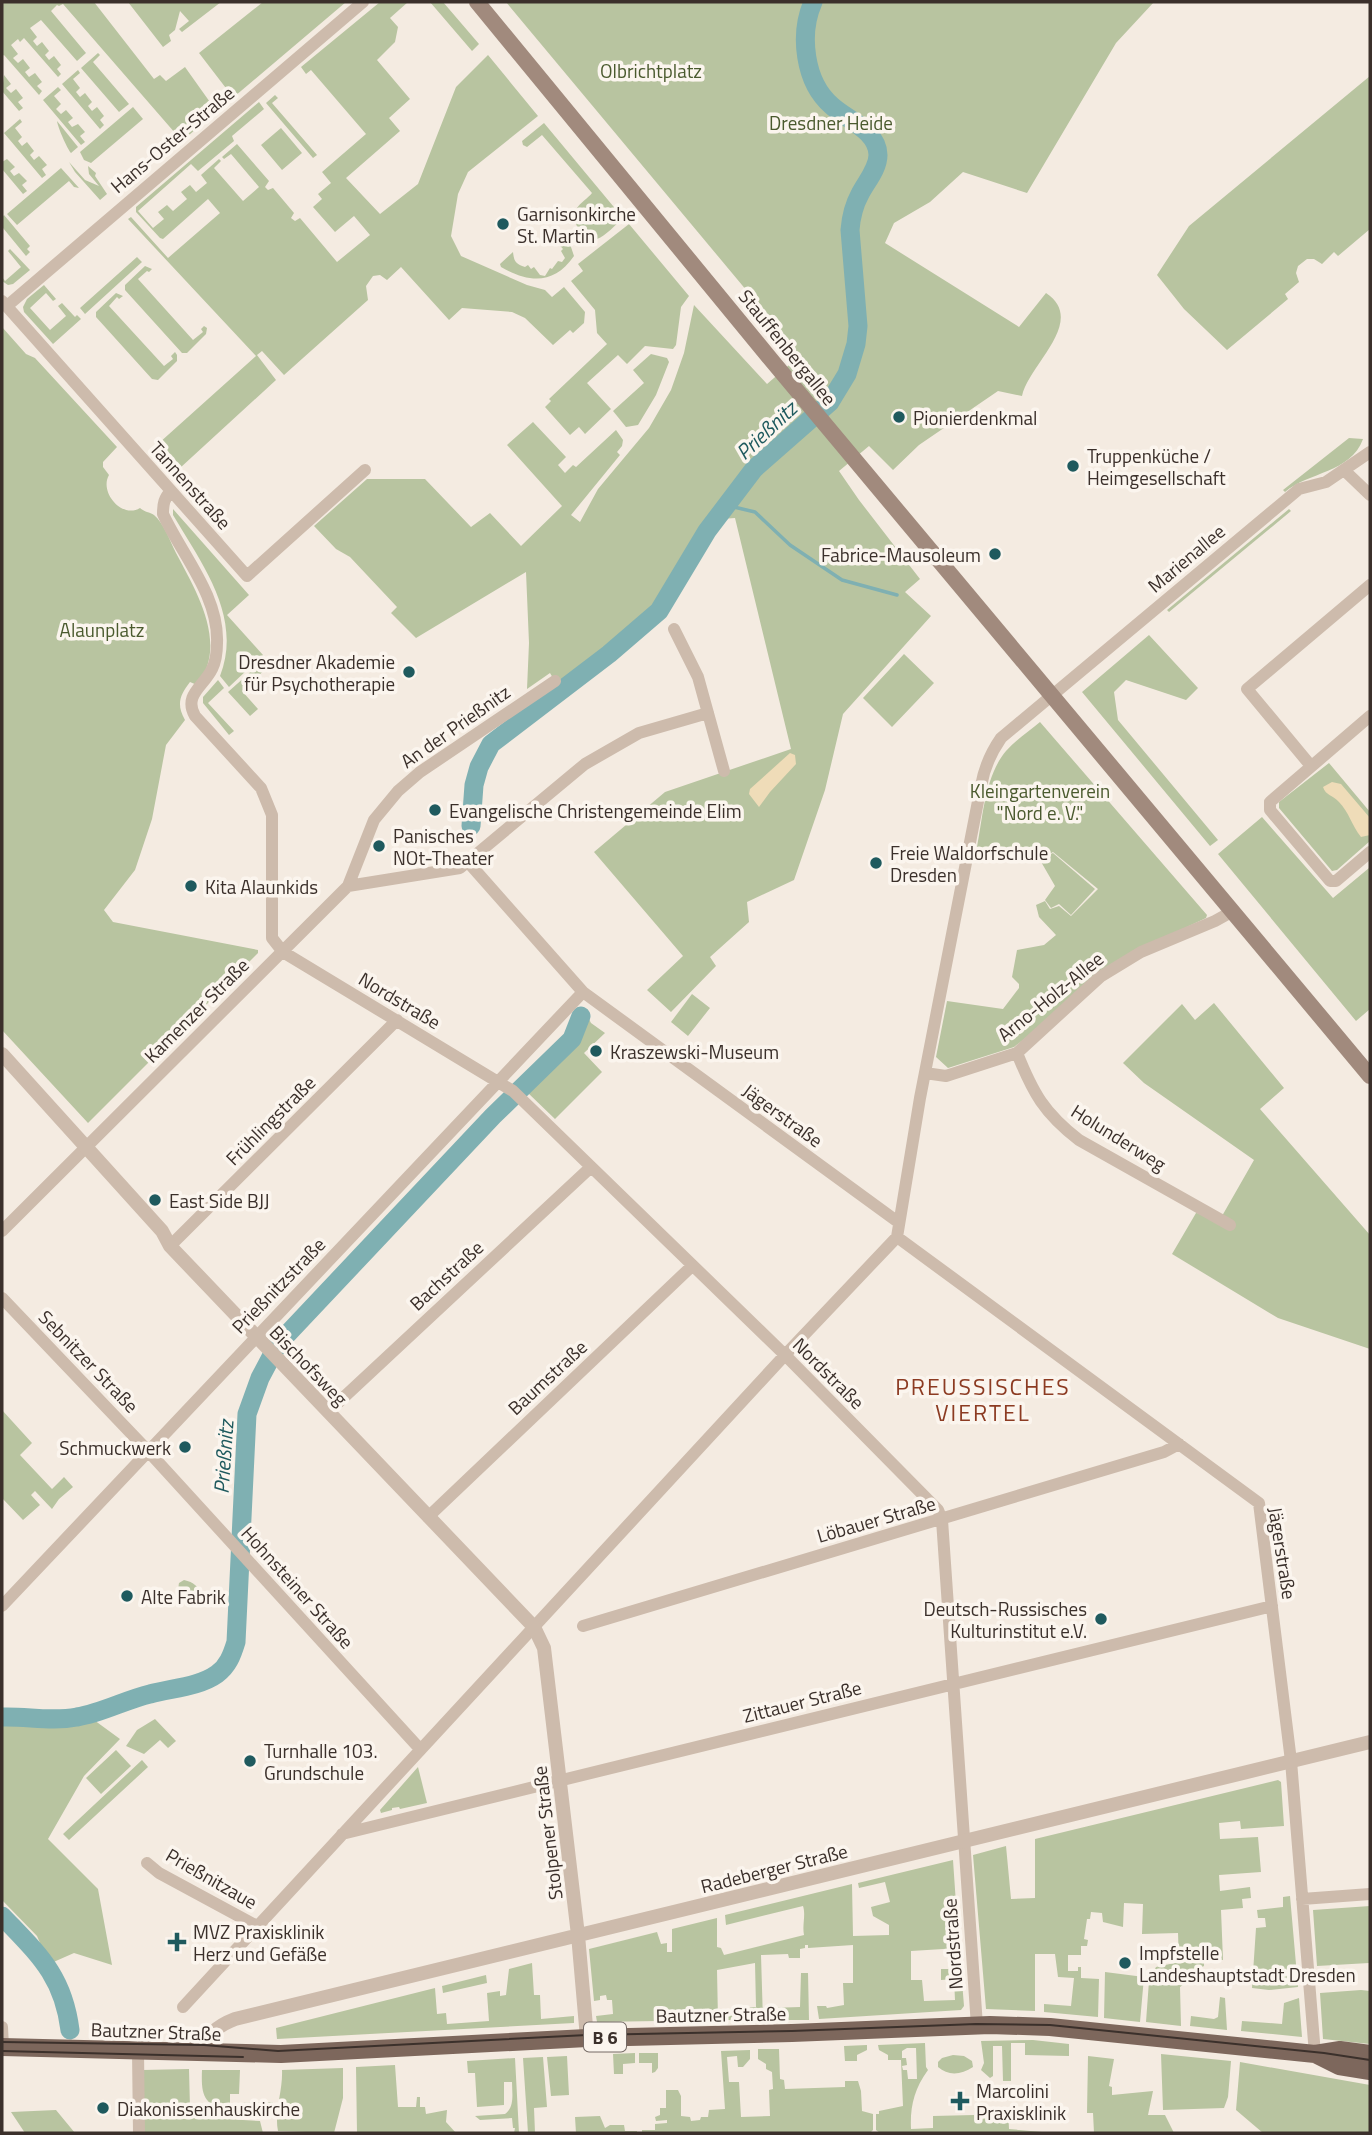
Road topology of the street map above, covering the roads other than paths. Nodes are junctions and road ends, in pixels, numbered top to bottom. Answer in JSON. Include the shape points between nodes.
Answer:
{"nodes":[{"id":1,"x":363,"y":2,"type":"edge"},
{"id":2,"x":477,"y":2,"type":"edge"},
{"id":3,"x":4,"y":303,"type":"edge"},
{"id":4,"x":1370,"y":452,"type":"edge"},
{"id":5,"x":365,"y":470,"type":"dead end"},
{"id":6,"x":1345,"y":471,"type":"junction"},
{"id":7,"x":171,"y":491,"type":"junction"},
{"id":8,"x":1370,"y":495,"type":"edge"},
{"id":9,"x":1370,"y":585,"type":"edge"},
{"id":10,"x":674,"y":629,"type":"dead end"},
{"id":11,"x":555,"y":681,"type":"dead end"},
{"id":12,"x":1052,"y":696,"type":"junction"},
{"id":13,"x":708,"y":713,"type":"junction"},
{"id":14,"x":1370,"y":716,"type":"edge"},
{"id":15,"x":1311,"y":766,"type":"junction"},
{"id":16,"x":724,"y":771,"type":"dead end"},
{"id":17,"x":1370,"y":852,"type":"edge"},
{"id":18,"x":468,"y":862,"type":"junction"},
{"id":19,"x":348,"y":886,"type":"junction"},
{"id":20,"x":1233,"y":911,"type":"junction"},
{"id":21,"x":283,"y":951,"type":"junction"},
{"id":22,"x":583,"y":992,"type":"junction"},
{"id":23,"x":397,"y":1020,"type":"junction"},
{"id":24,"x":1017,"y":1053,"type":"junction"},
{"id":25,"x":2,"y":1054,"type":"edge"},
{"id":26,"x":925,"y":1073,"type":"junction"},
{"id":27,"x":1370,"y":1076,"type":"edge"},
{"id":28,"x":499,"y":1082,"type":"junction"},
{"id":29,"x":86,"y":1147,"type":"junction"},
{"id":30,"x":591,"y":1167,"type":"junction"},
{"id":31,"x":898,"y":1223,"type":"junction"},
{"id":32,"x":1230,"y":1225,"type":"dead end"},
{"id":33,"x":2,"y":1231,"type":"edge"},
{"id":34,"x":897,"y":1237,"type":"junction"},
{"id":35,"x":170,"y":1246,"type":"junction"},
{"id":36,"x":692,"y":1266,"type":"junction"},
{"id":37,"x":2,"y":1298,"type":"edge"},
{"id":38,"x":255,"y":1337,"type":"junction"},
{"id":39,"x":785,"y":1355,"type":"junction"},
{"id":40,"x":328,"y":1412,"type":"junction"},
{"id":41,"x":1179,"y":1444,"type":"junction"},
{"id":42,"x":148,"y":1451,"type":"junction"},
{"id":43,"x":428,"y":1517,"type":"junction"},
{"id":44,"x":942,"y":1520,"type":"junction"},
{"id":45,"x":2,"y":1606,"type":"edge"},
{"id":46,"x":1272,"y":1606,"type":"junction"},
{"id":47,"x":583,"y":1626,"type":"dead end"},
{"id":48,"x":534,"y":1627,"type":"junction"},
{"id":49,"x":953,"y":1684,"type":"junction"},
{"id":50,"x":1370,"y":1742,"type":"edge"},
{"id":51,"x":421,"y":1749,"type":"junction"},
{"id":52,"x":1292,"y":1761,"type":"junction"},
{"id":53,"x":560,"y":1780,"type":"junction"},
{"id":54,"x":342,"y":1834,"type":"junction"},
{"id":55,"x":964,"y":1841,"type":"junction"},
{"id":56,"x":147,"y":1863,"type":"dead end"},
{"id":57,"x":1370,"y":1894,"type":"edge"},
{"id":58,"x":1302,"y":1899,"type":"junction"},
{"id":59,"x":257,"y":1926,"type":"junction"},
{"id":60,"x":579,"y":1935,"type":"junction"},
{"id":61,"x":183,"y":2007,"type":"dead end"},
{"id":62,"x":977,"y":2026,"type":"junction"},
{"id":63,"x":2,"y":2027,"type":"edge"},
{"id":64,"x":587,"y":2038,"type":"junction"},
{"id":65,"x":3,"y":2047,"type":"edge"},
{"id":66,"x":138,"y":2051,"type":"junction"},
{"id":67,"x":202,"y":2052,"type":"junction"},
{"id":68,"x":1370,"y":2053,"type":"edge"},
{"id":69,"x":1315,"y":2054,"type":"junction"},
{"id":70,"x":1370,"y":2071,"type":"edge"},
{"id":71,"x":139,"y":2133,"type":"edge"}],
"edges":[{"from":1,"to":3,"type":"street","name":"Hans-Oster-Straße"},
{"from":2,"to":12,"type":"main road","name":"Stauffenbergallee"},
{"from":3,"to":7,"type":"street","name":"Tannenstraße"},
{"from":4,"to":6,"type":"street","name":"Marienallee"},
{"from":5,"to":7,"type":"street","name":"Tannenstraße","via":[[247,576]]},
{"from":6,"to":8,"type":"street"},
{"from":6,"to":12,"type":"street","name":"Marienallee","via":[[1299,489]]},
{"from":7,"to":21,"type":"street","via":[[163,514],[210,602],[216,627],[216,658],[191,705],[195,716],[268,800],[272,938]]},
{"from":9,"to":15,"type":"street","via":[[1247,689]]},
{"from":10,"to":13,"type":"street","via":[[698,677]]},
{"from":11,"to":19,"type":"street","name":"An der Prießnitz","via":[[398,790],[374,820]]},
{"from":12,"to":20,"type":"main road","name":"Stauffenbergallee"},
{"from":12,"to":26,"type":"street","name":"Marienallee","via":[[1001,738],[984,768]]},
{"from":13,"to":16,"type":"street"},
{"from":13,"to":18,"type":"street","via":[[639,733],[594,758]]},
{"from":14,"to":15,"type":"street"},
{"from":15,"to":17,"type":"street","via":[[1270,802],[1270,810],[1330,881],[1336,881]]},
{"from":18,"to":19,"type":"street","via":[[460,868]]},
{"from":18,"to":22,"type":"street","name":"Jägerstraße"},
{"from":19,"to":21,"type":"street","name":"Kamenzer Straße"},
{"from":20,"to":24,"type":"street","name":"Arno-Holz-Allee","via":[[1141,952],[1100,977]]},
{"from":20,"to":27,"type":"main road","name":"Stauffenbergallee"},
{"from":21,"to":23,"type":"street","name":"Nordstraße"},
{"from":21,"to":29,"type":"street","name":"Kamenzer Straße"},
{"from":22,"to":28,"type":"street","name":"Prießnitzstraße"},
{"from":22,"to":31,"type":"street","name":"Jägerstraße"},
{"from":23,"to":28,"type":"street","name":"Nordstraße"},
{"from":23,"to":35,"type":"street","name":"Frühlingstraße"},
{"from":24,"to":26,"type":"street","name":"Arno-Holz-Allee","via":[[946,1076]]},
{"from":24,"to":32,"type":"street","name":"Holunderweg","via":[[1033,1090],[1060,1125]]},
{"from":25,"to":29,"type":"street","name":"Bischofsweg"},
{"from":26,"to":31,"type":"street","name":"Marienallee"},
{"from":28,"to":30,"type":"street","name":"Nordstraße"},
{"from":28,"to":38,"type":"street","name":"Prießnitzstraße"},
{"from":29,"to":33,"type":"street","name":"Kamenzer Straße"},
{"from":29,"to":35,"type":"street","name":"Bischofsweg","via":[[162,1231]]},
{"from":30,"to":36,"type":"street","name":"Nordstraße"},
{"from":30,"to":40,"type":"street","name":"Bachstraße"},
{"from":31,"to":34,"type":"street","name":"Marienallee"},
{"from":34,"to":39,"type":"street"},
{"from":34,"to":41,"type":"street","name":"Jägerstraße"},
{"from":35,"to":38,"type":"street","name":"Bischofsweg"},
{"from":36,"to":39,"type":"street","name":"Nordstraße"},
{"from":36,"to":43,"type":"street","name":"Baumstraße"},
{"from":37,"to":42,"type":"street","name":"Sebnitzer Straße"},
{"from":38,"to":40,"type":"street","name":"Bischofsweg"},
{"from":38,"to":42,"type":"street","name":"Prießnitzstraße"},
{"from":39,"to":44,"type":"street","name":"Nordstraße","via":[[938,1510]]},
{"from":39,"to":48,"type":"street"},
{"from":40,"to":43,"type":"street","name":"Bischofsweg"},
{"from":41,"to":44,"type":"street","name":"Löbauer Straße"},
{"from":41,"to":46,"type":"street","name":"Jägerstraße","via":[[1259,1503]]},
{"from":42,"to":45,"type":"street","name":"Prießnitzstraße"},
{"from":42,"to":51,"type":"street","name":"Hohnsteiner Straße"},
{"from":43,"to":48,"type":"street","name":"Bischofsweg"},
{"from":44,"to":47,"type":"street","name":"Löbauer Straße"},
{"from":44,"to":49,"type":"street","name":"Nordstraße"},
{"from":46,"to":49,"type":"street","name":"Zittauer Straße"},
{"from":46,"to":52,"type":"street","name":"Jägerstraße"},
{"from":48,"to":51,"type":"street"},
{"from":48,"to":53,"type":"street","name":"Stolpener Straße","via":[[544,1648]]},
{"from":49,"to":53,"type":"street","name":"Zittauer Straße"},
{"from":49,"to":55,"type":"street","name":"Nordstraße"},
{"from":50,"to":52,"type":"street","name":"Radeberger Straße"},
{"from":51,"to":54,"type":"street"},
{"from":52,"to":55,"type":"street","name":"Radeberger Straße"},
{"from":52,"to":58,"type":"street","name":"Jägerstraße"},
{"from":53,"to":54,"type":"street","name":"Zittauer Straße"},
{"from":53,"to":60,"type":"street","name":"Stolpener Straße"},
{"from":54,"to":59,"type":"street"},
{"from":55,"to":60,"type":"street","name":"Radeberger Straße"},
{"from":55,"to":62,"type":"street","name":"Nordstraße"},
{"from":56,"to":59,"type":"street","name":"Prießnitzaue"},
{"from":57,"to":58,"type":"street"},
{"from":58,"to":69,"type":"street","name":"Jägerstraße"},
{"from":59,"to":61,"type":"street"},
{"from":60,"to":64,"type":"street","name":"Stolpener Straße"},
{"from":60,"to":67,"type":"street","name":"Radeberger Straße","via":[[235,2019],[215,2029]]},
{"from":62,"to":64,"type":"main road","name":"Bautzner Straße","number":"B 6"},
{"from":62,"to":69,"type":"main road","name":"Bautzner Straße","number":"B 6","via":[[1050,2027]]},
{"from":63,"to":65,"type":"street"},
{"from":64,"to":67,"type":"main road","name":"Bautzner Straße","number":"B 6","via":[[281,2054]]},
{"from":65,"to":66,"type":"main road","name":"Bautzner Straße","number":"B 6"},
{"from":66,"to":67,"type":"main road","name":"Bautzner Straße","number":"B 6"},
{"from":66,"to":71,"type":"street"},
{"from":68,"to":69,"type":"main road","name":"Bautzner Straße","number":"B 6","via":[[1340,2050]]},
{"from":69,"to":70,"type":"main road","name":"Bautzner Straße","number":"B 6","via":[[1339,2066]]}]}
